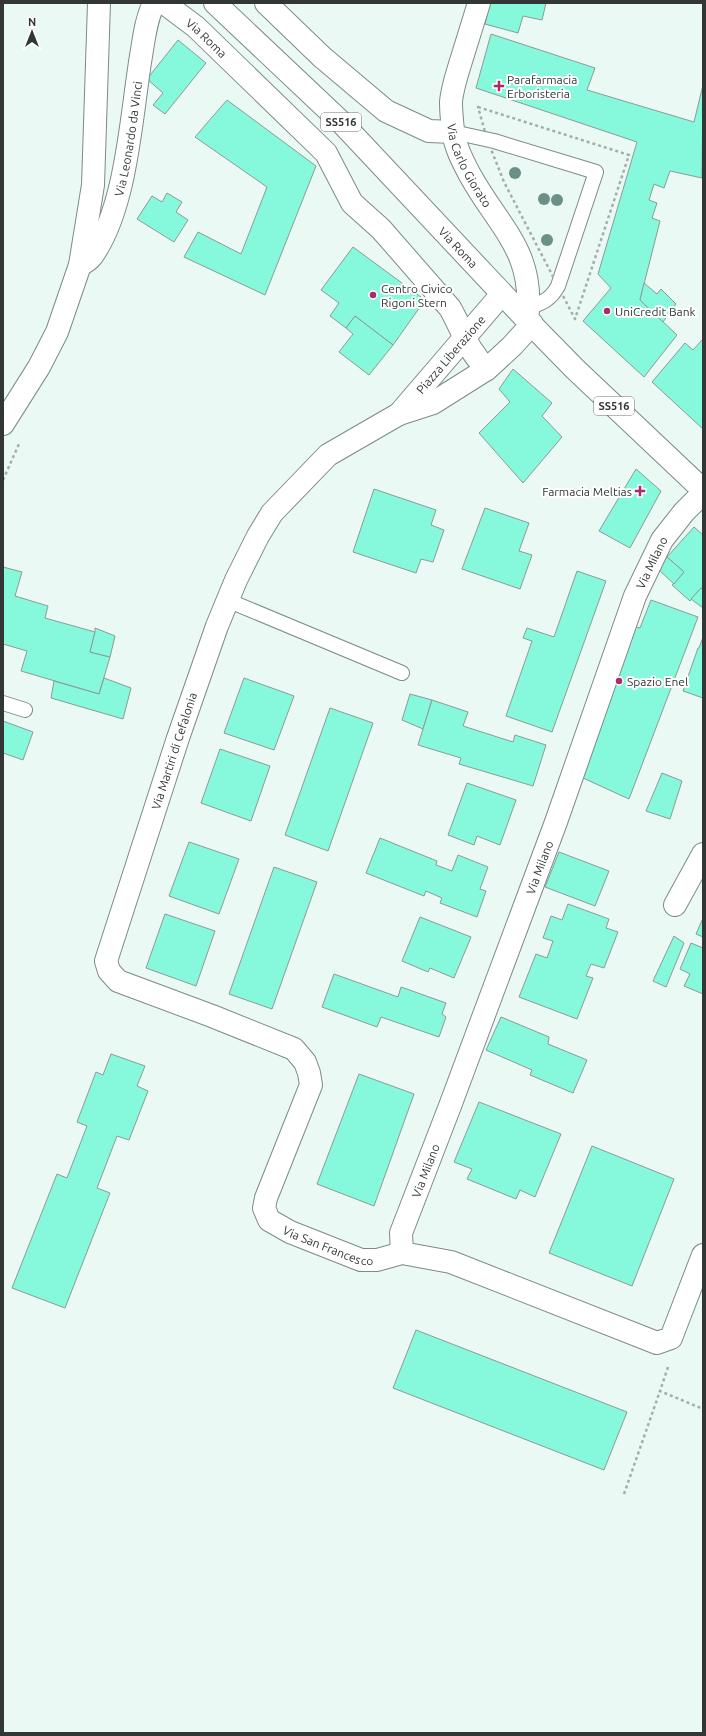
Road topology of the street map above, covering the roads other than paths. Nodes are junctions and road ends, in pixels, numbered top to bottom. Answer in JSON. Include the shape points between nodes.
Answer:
{"nodes":[{"id":1,"x":99,"y":3,"type":"edge"},
{"id":2,"x":154,"y":3,"type":"edge"},
{"id":3,"x":164,"y":3,"type":"edge"},
{"id":4,"x":215,"y":3,"type":"edge"},
{"id":5,"x":266,"y":3,"type":"edge"},
{"id":6,"x":479,"y":3,"type":"edge"},
{"id":7,"x":453,"y":132,"type":"junction"},
{"id":8,"x":80,"y":265,"type":"junction"},
{"id":9,"x":502,"y":294,"type":"junction"},
{"id":10,"x":529,"y":317,"type":"junction"},
{"id":11,"x":464,"y":338,"type":"junction"},
{"id":12,"x":487,"y":369,"type":"junction"},
{"id":13,"x":399,"y":414,"type":"junction"},
{"id":14,"x":3,"y":424,"type":"edge"},
{"id":15,"x":703,"y":492,"type":"edge"},
{"id":16,"x":258,"y":536,"type":"joint"},
{"id":17,"x":228,"y":600,"type":"junction"},
{"id":18,"x":402,"y":673,"type":"dead end"},
{"id":19,"x":3,"y":703,"type":"edge"},
{"id":20,"x":25,"y":710,"type":"dead end"},
{"id":21,"x":703,"y":854,"type":"edge"},
{"id":22,"x":675,"y":905,"type":"dead end"},
{"id":23,"x":109,"y":971,"type":"joint"},
{"id":24,"x":402,"y":1253,"type":"junction"},
{"id":25,"x":703,"y":1255,"type":"edge"}],
"edges":[{"from":1,"to":8,"type":"street","name":"Via Leonardo da Vinci","via":[[93,185]]},
{"from":2,"to":8,"type":"street","name":"Via Leonardo da Vinci","via":[[146,27],[128,146],[109,226],[91,258]]},
{"from":3,"to":11,"type":"street","name":"Via Roma","via":[[196,27],[326,153],[352,203],[381,229],[450,308]]},
{"from":4,"to":9,"type":"street","name":"Via Roma","number":"SS516","via":[[340,121]]},
{"from":5,"to":7,"type":"street","via":[[322,57],[386,111],[429,131]]},
{"from":6,"to":7,"type":"street","name":"Via Carlo Giorato","via":[[451,102]]},
{"from":7,"to":10,"type":"street","name":"Via Carlo Giorato","via":[[463,162],[476,187],[514,241],[526,272]]},
{"from":7,"to":10,"type":"lane","via":[[487,139],[596,172],[558,286],[552,296]]},
{"from":8,"to":14,"type":"street","name":"Via Leonardo da Vinci","via":[[57,332],[39,367]]},
{"from":9,"to":10,"type":"street","name":"Via Roma","number":"SS516"},
{"from":9,"to":11,"type":"street","name":"Piazza Liberazione"},
{"from":10,"to":12,"type":"street","name":"Piazza Liberazione","via":[[512,346]]},
{"from":10,"to":15,"type":"street","name":"Via Roma","number":"SS516","via":[[575,369]]},
{"from":11,"to":12,"type":"street","name":"Via Roma","via":[[470,350]]},
{"from":11,"to":13,"type":"street","name":"Piazza Liberazione"},
{"from":12,"to":13,"type":"street","name":"Piazza Liberazione","via":[[433,403]]},
{"from":13,"to":16,"type":"street","name":"Piazza Liberazione","via":[[328,455],[272,513]]},
{"from":15,"to":24,"type":"street","name":"Via Milano","via":[[662,540],[635,596],[556,822],[401,1233]]},
{"from":16,"to":17,"type":"street","name":"Via Martiri di Cefalonia"},
{"from":17,"to":18,"type":"lane"},
{"from":17,"to":23,"type":"street","name":"Via Martiri di Cefalonia","via":[[178,738],[106,961]]},
{"from":19,"to":20,"type":"lane"},
{"from":21,"to":22,"type":"street"},
{"from":23,"to":24,"type":"street","name":"Via San Francesco","via":[[118,981],[294,1049],[305,1062],[311,1084],[266,1198],[264,1208],[269,1220],[290,1232],[361,1260],[377,1260]]},
{"from":24,"to":25,"type":"street","name":"Via San Francesco","via":[[451,1262],[657,1343],[671,1338]]}]}
